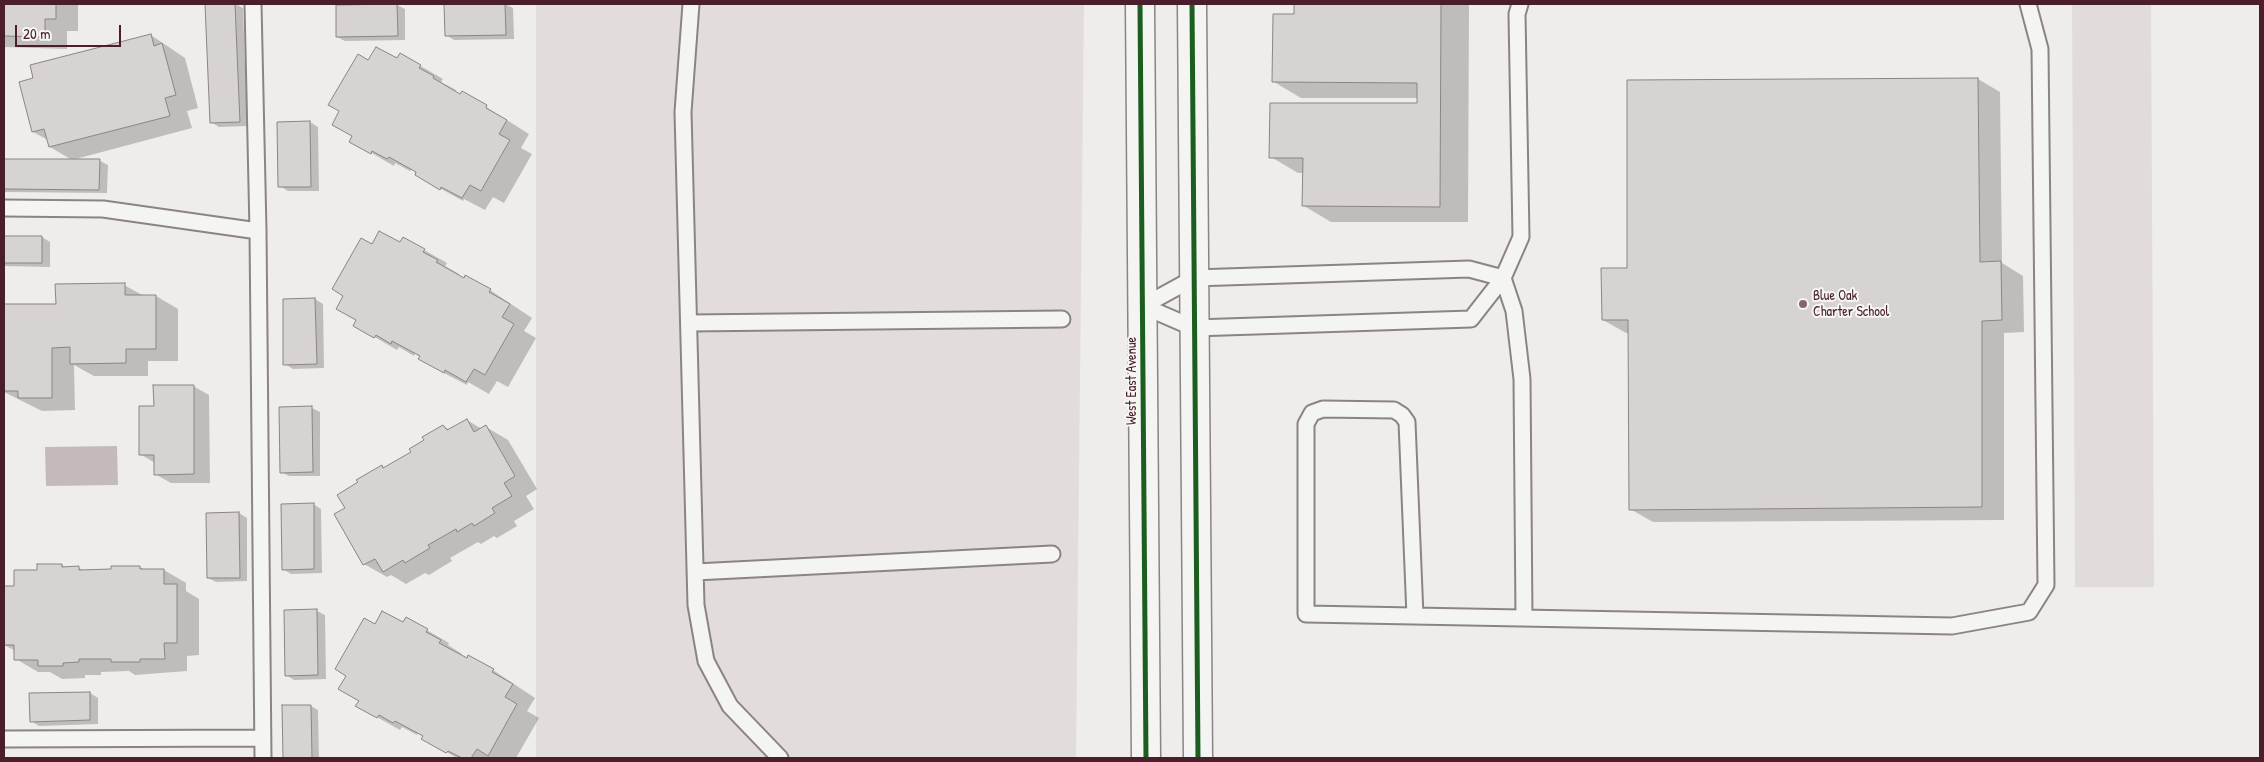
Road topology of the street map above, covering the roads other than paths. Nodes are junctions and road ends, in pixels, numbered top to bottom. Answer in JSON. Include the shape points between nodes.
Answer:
{"nodes":[{"id":1,"x":253,"y":4,"type":"edge"},
{"id":2,"x":691,"y":4,"type":"edge"},
{"id":3,"x":1140,"y":4,"type":"edge"},
{"id":4,"x":1192,"y":4,"type":"edge"},
{"id":5,"x":1520,"y":4,"type":"edge"},
{"id":6,"x":2028,"y":4,"type":"edge"},
{"id":7,"x":4,"y":208,"type":"edge"},
{"id":8,"x":258,"y":231,"type":"junction"},
{"id":9,"x":1194,"y":278,"type":"junction"},
{"id":10,"x":1503,"y":278,"type":"junction"},
{"id":11,"x":1143,"y":306,"type":"junction"},
{"id":12,"x":1062,"y":319,"type":"dead end"},
{"id":13,"x":689,"y":323,"type":"junction"},
{"id":14,"x":1194,"y":328,"type":"junction"},
{"id":15,"x":1052,"y":554,"type":"dead end"},
{"id":16,"x":695,"y":572,"type":"junction"},
{"id":17,"x":1415,"y":616,"type":"junction"},
{"id":18,"x":1524,"y":618,"type":"junction"},
{"id":19,"x":263,"y":738,"type":"junction"},
{"id":20,"x":4,"y":739,"type":"edge"},
{"id":21,"x":263,"y":758,"type":"edge"},
{"id":22,"x":780,"y":758,"type":"edge"},
{"id":23,"x":1146,"y":758,"type":"edge"},
{"id":24,"x":1198,"y":758,"type":"edge"}],
"edges":[{"from":1,"to":8,"type":"lane"},
{"from":2,"to":13,"type":"lane","via":[[684,112]]},
{"from":3,"to":11,"type":"main road","name":"West East Avenue"},
{"from":4,"to":9,"type":"main road"},
{"from":5,"to":10,"type":"lane","via":[[1517,14],[1521,237]]},
{"from":6,"to":18,"type":"lane","via":[[2040,49],[2046,575],[2046,585],[2029,612],[1952,626]]},
{"from":7,"to":8,"type":"lane","via":[[103,209]]},
{"from":8,"to":19,"type":"lane"},
{"from":9,"to":10,"type":"lane","via":[[1469,269]]},
{"from":9,"to":11,"type":"lane"},
{"from":9,"to":14,"type":"main road"},
{"from":10,"to":14,"type":"lane","via":[[1471,319]]},
{"from":10,"to":18,"type":"lane","via":[[1514,311],[1522,378]]},
{"from":11,"to":14,"type":"lane"},
{"from":11,"to":23,"type":"main road","name":"West East Avenue"},
{"from":12,"to":13,"type":"lane"},
{"from":13,"to":16,"type":"lane"},
{"from":14,"to":24,"type":"main road"},
{"from":15,"to":16,"type":"lane"},
{"from":16,"to":22,"type":"lane","via":[[696,605],[706,661],[730,706]]},
{"from":17,"to":17,"type":"lane","via":[[1306,614],[1306,424],[1312,413],[1323,409],[1394,410],[1407,422]]},
{"from":17,"to":18,"type":"lane"},
{"from":19,"to":20,"type":"lane"},
{"from":19,"to":21,"type":"lane"}]}
